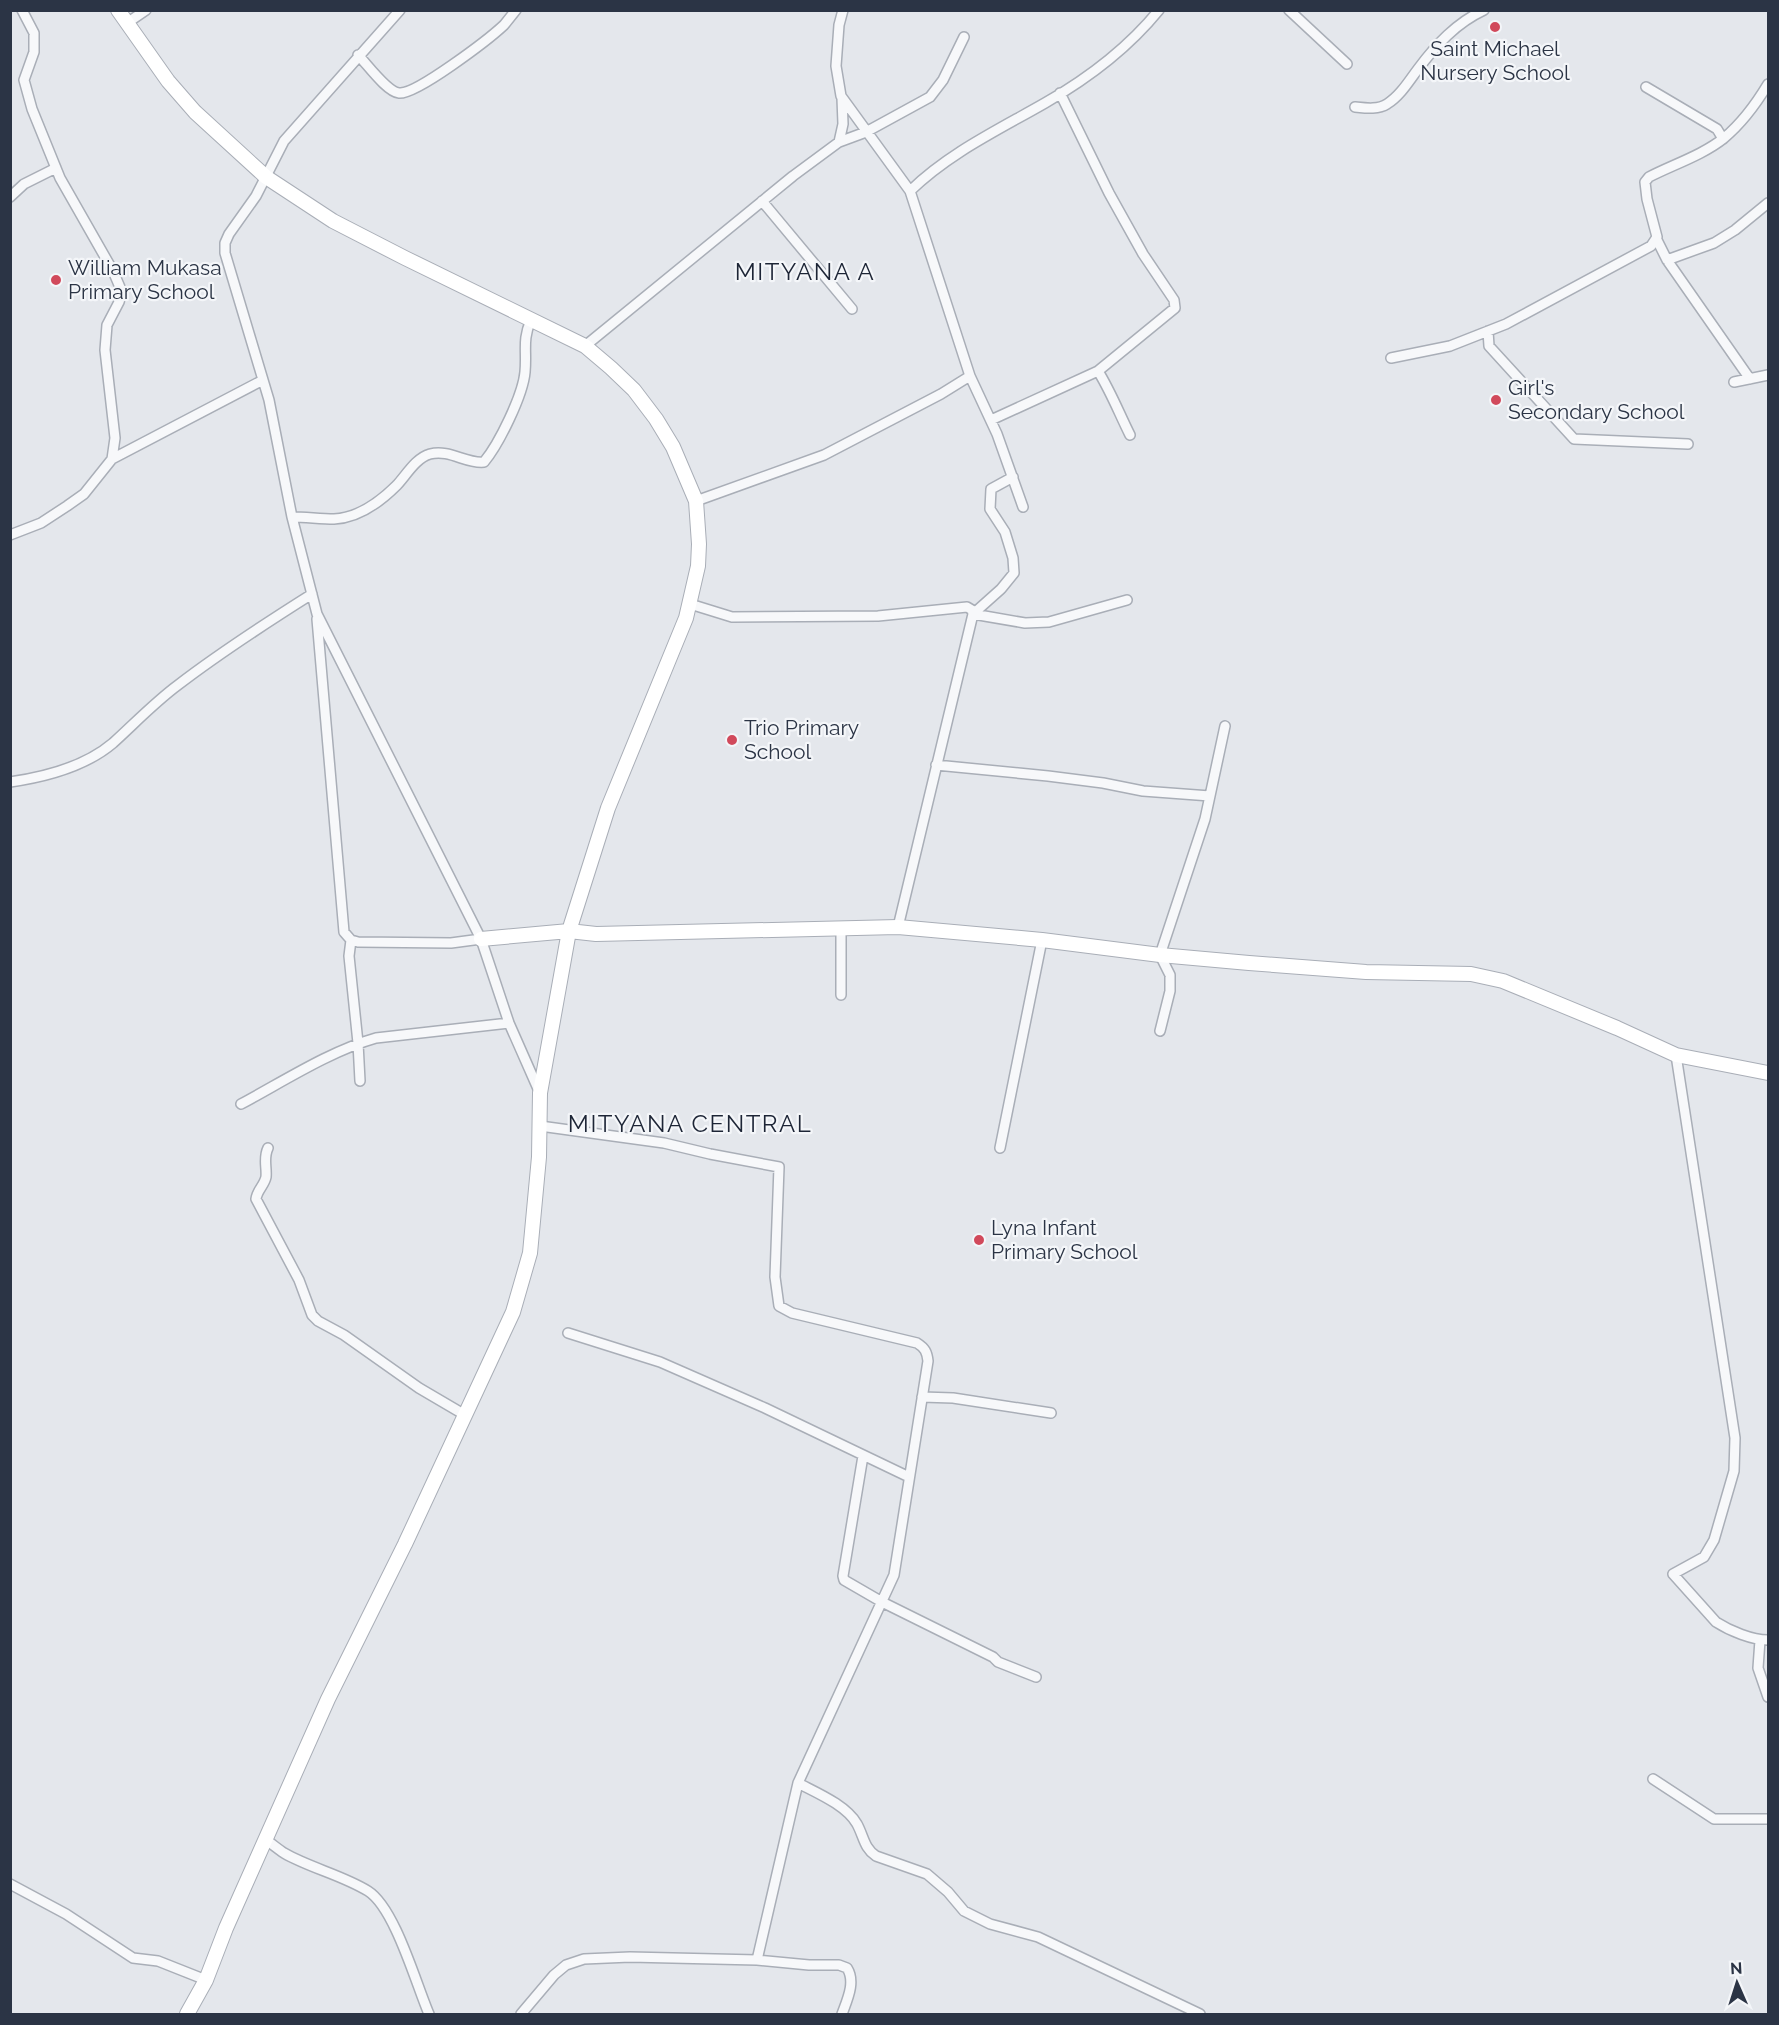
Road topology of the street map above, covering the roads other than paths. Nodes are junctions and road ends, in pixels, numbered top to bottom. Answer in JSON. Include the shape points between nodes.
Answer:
{"nodes":[{"id":1,"x":22,"y":10,"type":"edge"},
{"id":2,"x":118,"y":10,"type":"edge"},
{"id":3,"x":146,"y":10,"type":"edge"},
{"id":4,"x":400,"y":10,"type":"edge"},
{"id":5,"x":516,"y":10,"type":"edge"},
{"id":6,"x":843,"y":10,"type":"edge"},
{"id":7,"x":1159,"y":10,"type":"edge"},
{"id":8,"x":1289,"y":10,"type":"edge"},
{"id":9,"x":1484,"y":10,"type":"edge"},
{"id":10,"x":127,"y":23,"type":"junction"},
{"id":11,"x":964,"y":37,"type":"dead end"},
{"id":12,"x":358,"y":55,"type":"junction"},
{"id":13,"x":1347,"y":64,"type":"dead end"},
{"id":14,"x":1768,"y":84,"type":"edge"},
{"id":15,"x":1646,"y":87,"type":"dead end"},
{"id":16,"x":1060,"y":93,"type":"junction"},
{"id":17,"x":841,"y":96,"type":"junction"},
{"id":18,"x":1355,"y":107,"type":"dead end"},
{"id":19,"x":866,"y":132,"type":"junction"},
{"id":20,"x":1723,"y":139,"type":"junction"},
{"id":21,"x":839,"y":142,"type":"junction"},
{"id":22,"x":56,"y":168,"type":"junction"},
{"id":23,"x":266,"y":177,"type":"junction"},
{"id":24,"x":910,"y":191,"type":"junction"},
{"id":25,"x":10,"y":197,"type":"edge"},
{"id":26,"x":762,"y":201,"type":"junction"},
{"id":27,"x":1768,"y":203,"type":"edge"},
{"id":28,"x":1657,"y":240,"type":"junction"},
{"id":29,"x":1667,"y":260,"type":"junction"},
{"id":30,"x":852,"y":309,"type":"dead end"},
{"id":31,"x":531,"y":320,"type":"junction"},
{"id":32,"x":1488,"y":331,"type":"junction"},
{"id":33,"x":585,"y":346,"type":"junction"},
{"id":34,"x":1391,"y":358,"type":"dead end"},
{"id":35,"x":1098,"y":371,"type":"junction"},
{"id":36,"x":1768,"y":375,"type":"edge"},
{"id":37,"x":970,"y":376,"type":"junction"},
{"id":38,"x":1750,"y":379,"type":"junction"},
{"id":39,"x":263,"y":380,"type":"junction"},
{"id":40,"x":1734,"y":382,"type":"dead end"},
{"id":41,"x":990,"y":420,"type":"junction"},
{"id":42,"x":1130,"y":435,"type":"dead end"},
{"id":43,"x":1688,"y":444,"type":"dead end"},
{"id":44,"x":112,"y":459,"type":"junction"},
{"id":45,"x":1013,"y":477,"type":"junction"},
{"id":46,"x":696,"y":501,"type":"junction"},
{"id":47,"x":1023,"y":507,"type":"dead end"},
{"id":48,"x":292,"y":517,"type":"junction"},
{"id":49,"x":10,"y":535,"type":"edge"},
{"id":50,"x":312,"y":594,"type":"junction"},
{"id":51,"x":1127,"y":600,"type":"dead end"},
{"id":52,"x":690,"y":604,"type":"junction"},
{"id":53,"x":317,"y":614,"type":"junction"},
{"id":54,"x":973,"y":614,"type":"junction"},
{"id":55,"x":1225,"y":726,"type":"dead end"},
{"id":56,"x":936,"y":765,"type":"junction"},
{"id":57,"x":10,"y":782,"type":"edge"},
{"id":58,"x":1210,"y":796,"type":"junction"},
{"id":59,"x":898,"y":927,"type":"junction"},
{"id":60,"x":841,"y":928,"type":"junction"},
{"id":61,"x":569,"y":931,"type":"junction"},
{"id":62,"x":481,"y":939,"type":"junction"},
{"id":63,"x":351,"y":940,"type":"junction"},
{"id":64,"x":1042,"y":940,"type":"junction"},
{"id":65,"x":1160,"y":955,"type":"junction"},
{"id":66,"x":841,"y":995,"type":"dead end"},
{"id":67,"x":509,"y":1023,"type":"junction"},
{"id":68,"x":1160,"y":1031,"type":"dead end"},
{"id":69,"x":358,"y":1043,"type":"junction"},
{"id":70,"x":1676,"y":1055,"type":"junction"},
{"id":71,"x":1768,"y":1073,"type":"edge"},
{"id":72,"x":360,"y":1081,"type":"dead end"},
{"id":73,"x":540,"y":1094,"type":"junction"},
{"id":74,"x":241,"y":1104,"type":"dead end"},
{"id":75,"x":540,"y":1126,"type":"junction"},
{"id":76,"x":268,"y":1148,"type":"dead end"},
{"id":77,"x":1000,"y":1148,"type":"dead end"},
{"id":78,"x":568,"y":1333,"type":"dead end"},
{"id":79,"x":922,"y":1397,"type":"junction"},
{"id":80,"x":1051,"y":1413,"type":"dead end"},
{"id":81,"x":465,"y":1415,"type":"junction"},
{"id":82,"x":863,"y":1456,"type":"junction"},
{"id":83,"x":909,"y":1477,"type":"junction"},
{"id":84,"x":882,"y":1602,"type":"junction"},
{"id":85,"x":1764,"y":1640,"type":"edge"},
{"id":86,"x":1036,"y":1677,"type":"dead end"},
{"id":87,"x":1768,"y":1697,"type":"edge"},
{"id":88,"x":1653,"y":1779,"type":"dead end"},
{"id":89,"x":798,"y":1783,"type":"junction"},
{"id":90,"x":1768,"y":1819,"type":"edge"},
{"id":91,"x":265,"y":1839,"type":"junction"},
{"id":92,"x":10,"y":1884,"type":"edge"},
{"id":93,"x":757,"y":1960,"type":"junction"},
{"id":94,"x":206,"y":1980,"type":"junction"},
{"id":95,"x":187,"y":2014,"type":"edge"},
{"id":96,"x":429,"y":2014,"type":"edge"},
{"id":97,"x":521,"y":2014,"type":"edge"},
{"id":98,"x":842,"y":2014,"type":"edge"},
{"id":99,"x":1200,"y":2014,"type":"edge"}],
"edges":[{"from":1,"to":22,"type":"street","via":[[35,42],[24,80],[26,90]]},
{"from":2,"to":10,"type":"main road"},
{"from":3,"to":10,"type":"street"},
{"from":4,"to":12,"type":"street"},
{"from":5,"to":12,"type":"street","via":[[504,25],[461,59],[402,93],[387,86]]},
{"from":6,"to":17,"type":"street","via":[[836,66]]},
{"from":7,"to":16,"type":"street","via":[[1114,56]]},
{"from":8,"to":13,"type":"street"},
{"from":9,"to":18,"type":"street","via":[[1433,48],[1386,106]]},
{"from":10,"to":23,"type":"main road","via":[[195,112]]},
{"from":11,"to":19,"type":"street","via":[[930,97]]},
{"from":12,"to":23,"type":"street","via":[[284,141]]},
{"from":14,"to":20,"type":"street","via":[[1753,108]]},
{"from":15,"to":20,"type":"street","via":[[1717,129]]},
{"from":16,"to":24,"type":"street","via":[[944,162]]},
{"from":16,"to":35,"type":"street","via":[[1109,193],[1174,300],[1175,308]]},
{"from":17,"to":19,"type":"street"},
{"from":17,"to":21,"type":"street","via":[[843,124]]},
{"from":19,"to":21,"type":"street"},
{"from":19,"to":24,"type":"street"},
{"from":20,"to":28,"type":"street","via":[[1645,182]]},
{"from":21,"to":26,"type":"street"},
{"from":22,"to":25,"type":"street","via":[[24,184]]},
{"from":22,"to":44,"type":"street","via":[[122,290],[107,326],[105,350],[115,438]]},
{"from":23,"to":31,"type":"main road","via":[[333,221]]},
{"from":23,"to":39,"type":"street","via":[[229,234],[225,248]]},
{"from":24,"to":37,"type":"street"},
{"from":26,"to":30,"type":"street"},
{"from":26,"to":33,"type":"street"},
{"from":27,"to":29,"type":"street","via":[[1714,243]]},
{"from":28,"to":29,"type":"street"},
{"from":28,"to":32,"type":"street","via":[[1535,310]]},
{"from":29,"to":38,"type":"street"},
{"from":31,"to":33,"type":"main road"},
{"from":31,"to":48,"type":"street","via":[[526,333],[520,394],[484,462],[431,454],[362,512],[334,519]]},
{"from":32,"to":34,"type":"street","via":[[1450,346]]},
{"from":32,"to":43,"type":"street","via":[[1489,346],[1574,439]]},
{"from":33,"to":46,"type":"main road","via":[[634,390],[656,419],[673,447]]},
{"from":35,"to":41,"type":"street"},
{"from":35,"to":42,"type":"street"},
{"from":36,"to":38,"type":"street"},
{"from":37,"to":41,"type":"street"},
{"from":37,"to":46,"type":"street","via":[[824,455]]},
{"from":38,"to":40,"type":"street"},
{"from":39,"to":44,"type":"street"},
{"from":39,"to":48,"type":"street"},
{"from":41,"to":45,"type":"street"},
{"from":44,"to":49,"type":"street","via":[[84,494],[41,523]]},
{"from":45,"to":47,"type":"street"},
{"from":45,"to":54,"type":"street","via":[[991,489],[990,509],[1005,532],[1014,573]]},
{"from":46,"to":52,"type":"main road","via":[[699,559]]},
{"from":48,"to":50,"type":"street"},
{"from":50,"to":53,"type":"street"},
{"from":50,"to":57,"type":"street","via":[[218,655],[100,751],[58,771]]},
{"from":51,"to":54,"type":"street","via":[[1049,622],[1025,623]]},
{"from":52,"to":54,"type":"street","via":[[732,617],[878,616],[967,607]]},
{"from":52,"to":61,"type":"main road","via":[[608,808]]},
{"from":53,"to":62,"type":"street"},
{"from":53,"to":63,"type":"street","via":[[341,920]]},
{"from":54,"to":56,"type":"street"},
{"from":55,"to":58,"type":"street"},
{"from":56,"to":58,"type":"street"},
{"from":56,"to":59,"type":"street"},
{"from":58,"to":65,"type":"street"},
{"from":59,"to":60,"type":"main road"},
{"from":59,"to":64,"type":"main road"},
{"from":60,"to":61,"type":"main road","via":[[596,934]]},
{"from":60,"to":66,"type":"street"},
{"from":61,"to":62,"type":"main road"},
{"from":61,"to":73,"type":"main road"},
{"from":62,"to":63,"type":"street","via":[[451,944]]},
{"from":62,"to":67,"type":"street"},
{"from":63,"to":69,"type":"street","via":[[349,956]]},
{"from":64,"to":65,"type":"main road"},
{"from":64,"to":77,"type":"street"},
{"from":65,"to":68,"type":"street","via":[[1170,975]]},
{"from":65,"to":70,"type":"main road","via":[[1366,972],[1486,977]]},
{"from":67,"to":69,"type":"street"},
{"from":67,"to":73,"type":"street"},
{"from":69,"to":72,"type":"street"},
{"from":69,"to":74,"type":"street"},
{"from":70,"to":71,"type":"main road"},
{"from":70,"to":85,"type":"street","via":[[1736,1438],[1734,1471],[1714,1540],[1704,1557],[1673,1574],[1716,1622]]},
{"from":73,"to":75,"type":"main road"},
{"from":75,"to":79,"type":"street","via":[[664,1143],[779,1167],[775,1277],[779,1306],[792,1313],[917,1343],[924,1348],[928,1361]]},
{"from":75,"to":81,"type":"main road","via":[[530,1253],[513,1312]]},
{"from":76,"to":81,"type":"street","via":[[265,1180],[256,1199],[299,1280],[312,1315]]},
{"from":78,"to":82,"type":"street","via":[[660,1362]]},
{"from":79,"to":80,"type":"street"},
{"from":79,"to":83,"type":"street"},
{"from":81,"to":91,"type":"main road"},
{"from":82,"to":83,"type":"street"},
{"from":82,"to":84,"type":"street","via":[[843,1576]]},
{"from":83,"to":84,"type":"street","via":[[894,1575]]},
{"from":84,"to":86,"type":"street","via":[[998,1662]]},
{"from":84,"to":89,"type":"street"},
{"from":85,"to":87,"type":"street","via":[[1758,1668]]},
{"from":88,"to":90,"type":"street","via":[[1714,1819]]},
{"from":89,"to":93,"type":"street"},
{"from":89,"to":99,"type":"street","via":[[845,1810],[869,1851],[927,1874],[964,1911],[990,1924],[1038,1937]]},
{"from":91,"to":94,"type":"main road"},
{"from":91,"to":96,"type":"street","via":[[285,1853],[371,1892],[395,1927]]},
{"from":92,"to":94,"type":"street","via":[[66,1914],[133,1958],[158,1961]]},
{"from":93,"to":97,"type":"street","via":[[584,1959],[566,1965],[554,1975]]},
{"from":93,"to":98,"type":"street","via":[[847,1968],[851,1984]]},
{"from":94,"to":95,"type":"main road"}]}
